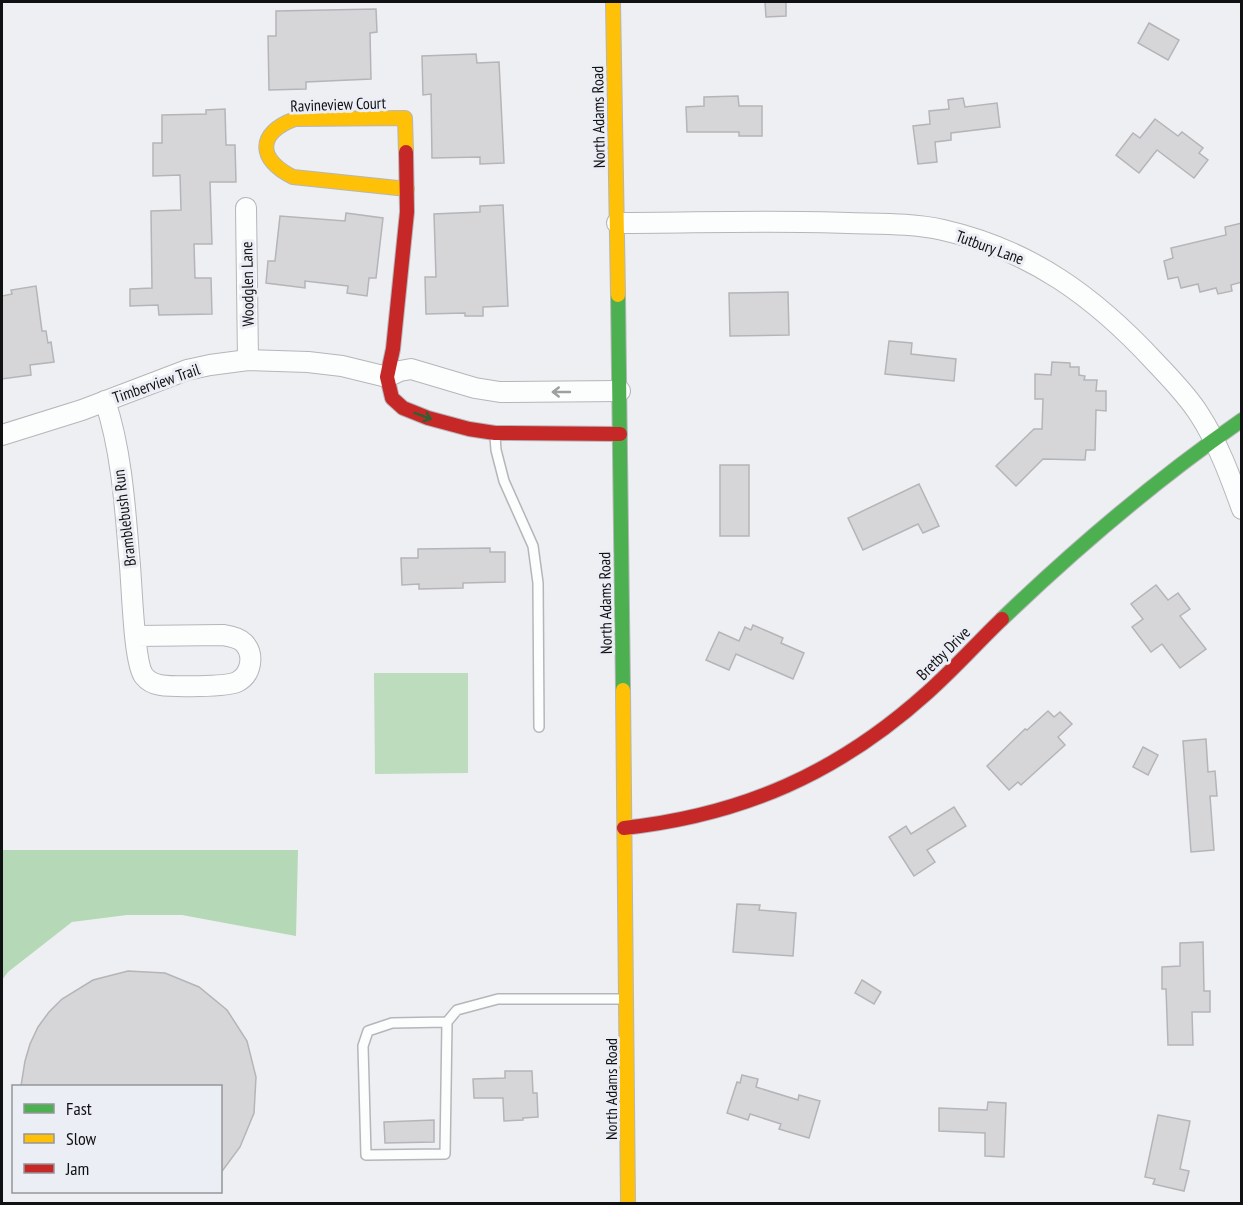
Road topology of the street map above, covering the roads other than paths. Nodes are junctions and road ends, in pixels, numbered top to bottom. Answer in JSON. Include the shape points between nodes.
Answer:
{"nodes":[{"id":1,"x":613,"y":2,"type":"edge"},
{"id":2,"x":407,"y":189,"type":"junction"},
{"id":3,"x":246,"y":208,"type":"dead end"},
{"id":4,"x":617,"y":224,"type":"junction"},
{"id":5,"x":248,"y":360,"type":"junction"},
{"id":6,"x":387,"y":377,"type":"junction"},
{"id":7,"x":620,"y":391,"type":"junction"},
{"id":8,"x":105,"y":401,"type":"junction"},
{"id":9,"x":1242,"y":420,"type":"edge"},
{"id":10,"x":495,"y":433,"type":"junction"},
{"id":11,"x":620,"y":434,"type":"junction"},
{"id":12,"x":2,"y":435,"type":"edge"},
{"id":13,"x":1213,"y":439,"type":"junction"},
{"id":14,"x":1242,"y":509,"type":"edge"},
{"id":15,"x":136,"y":636,"type":"junction"},
{"id":16,"x":539,"y":727,"type":"dead end"},
{"id":17,"x":624,"y":828,"type":"junction"},
{"id":18,"x":627,"y":999,"type":"junction"},
{"id":19,"x":447,"y":1022,"type":"junction"},
{"id":20,"x":628,"y":1203,"type":"edge"}],
"edges":[{"from":1,"to":4,"type":"street","name":"North Adams Road"},
{"from":2,"to":2,"type":"street","name":"Ravineview Court","via":[[405,118],[295,119],[280,123],[266,140],[267,155],[274,168],[292,177]]},
{"from":2,"to":6,"type":"street","name":"Ravineview Court","via":[[393,349]]},
{"from":3,"to":5,"type":"street","name":"Woodglen Lane"},
{"from":4,"to":7,"type":"street","name":"North Adams Road"},
{"from":4,"to":13,"type":"street","name":"Tutbury Lane","via":[[905,225],[944,230],[1000,248],[1056,276],[1095,302],[1166,374],[1198,413]]},
{"from":5,"to":6,"type":"street","name":"Timberview Trail","via":[[342,366]]},
{"from":5,"to":8,"type":"street","name":"Timberview Trail","via":[[187,370]]},
{"from":7,"to":6,"type":"street","name":"Timberview Trail","one_way":true,"via":[[500,392],[411,369]]},
{"from":6,"to":10,"type":"street","one_way":true,"via":[[392,398],[404,408],[456,426]]},
{"from":7,"to":11,"type":"street","name":"North Adams Road"},
{"from":8,"to":12,"type":"street","name":"Timberview Trail"},
{"from":8,"to":15,"type":"street","name":"Bramblebush Run","via":[[115,439]]},
{"from":9,"to":13,"type":"street","name":"Bretby Drive"},
{"from":10,"to":11,"type":"street"},
{"from":10,"to":16,"type":"lane","via":[[504,482],[533,546],[536,564]]},
{"from":11,"to":17,"type":"street","name":"North Adams Road"},
{"from":13,"to":14,"type":"street","name":"Tutbury Lane"},
{"from":13,"to":17,"type":"street","name":"Bretby Drive","via":[[1067,560],[926,694],[865,742],[799,782],[733,808],[691,820]]},
{"from":15,"to":15,"type":"street","name":"Bramblebush Run","via":[[139,667],[145,677],[163,686],[235,683],[250,669],[248,649],[234,637]]},
{"from":17,"to":18,"type":"street","name":"North Adams Road"},
{"from":18,"to":19,"type":"lane","via":[[498,999],[458,1010]]},
{"from":18,"to":20,"type":"street","name":"North Adams Road"},
{"from":19,"to":19,"type":"lane","via":[[445,1154],[366,1155],[363,1046],[368,1031],[392,1023]]}]}
